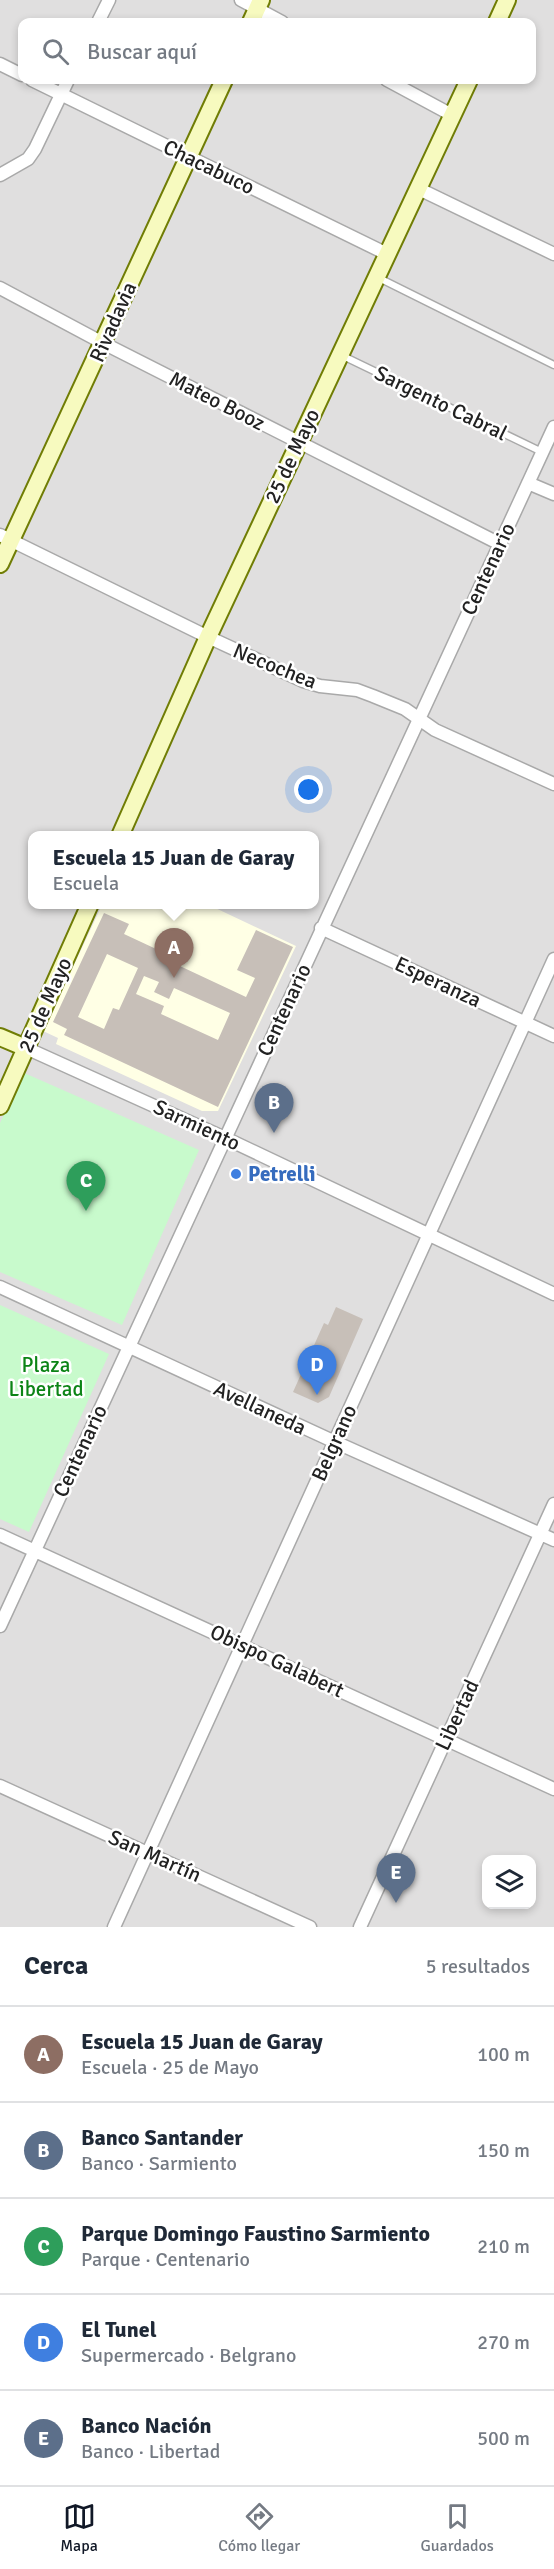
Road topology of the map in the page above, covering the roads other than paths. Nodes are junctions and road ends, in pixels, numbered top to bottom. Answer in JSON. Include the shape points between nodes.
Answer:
{"nodes":[{"id":1,"x":109,"y":0,"type":"edge"},
{"id":2,"x":241,"y":0,"type":"edge"},
{"id":3,"x":507,"y":0,"type":"edge"},
{"id":4,"x":256,"y":10,"type":"edge"},
{"id":5,"x":100,"y":18,"type":"edge"},
{"id":6,"x":273,"y":18,"type":"edge"},
{"id":7,"x":499,"y":18,"type":"edge"},
{"id":8,"x":0,"y":64,"type":"edge"},
{"id":9,"x":18,"y":73,"type":"edge"},
{"id":10,"x":40,"y":84,"type":"edge"},
{"id":11,"x":66,"y":84,"type":"edge"},
{"id":12,"x":222,"y":84,"type":"edge"},
{"id":13,"x":394,"y":84,"type":"edge"},
{"id":14,"x":467,"y":84,"type":"edge"},
{"id":15,"x":61,"y":94,"type":"junction"},
{"id":16,"x":452,"y":115,"type":"junction"},
{"id":17,"x":188,"y":156,"type":"junction"},
{"id":18,"x":0,"y":175,"type":"edge"},
{"id":19,"x":417,"y":188,"type":"junction"},
{"id":20,"x":387,"y":254,"type":"junction"},
{"id":21,"x":554,"y":254,"type":"edge"},
{"id":22,"x":376,"y":277,"type":"junction"},
{"id":23,"x":0,"y":288,"type":"edge"},
{"id":24,"x":104,"y":343,"type":"junction"},
{"id":25,"x":340,"y":355,"type":"junction"},
{"id":26,"x":554,"y":365,"type":"edge"},
{"id":27,"x":554,"y":426,"type":"edge"},
{"id":28,"x":299,"y":442,"type":"junction"},
{"id":29,"x":542,"y":452,"type":"junction"},
{"id":30,"x":528,"y":483,"type":"junction"},
{"id":31,"x":554,"y":494,"type":"edge"},
{"id":32,"x":6,"y":538,"type":"edge"},
{"id":33,"x":500,"y":544,"type":"junction"},
{"id":34,"x":0,"y":564,"type":"edge"},
{"id":35,"x":208,"y":637,"type":"junction"},
{"id":36,"x":418,"y":719,"type":"junction"},
{"id":37,"x":554,"y":784,"type":"edge"},
{"id":38,"x":122,"y":831,"type":"edge"},
{"id":39,"x":88,"y":909,"type":"edge"},
{"id":40,"x":321,"y":928,"type":"junction"},
{"id":41,"x":554,"y":959,"type":"edge"},
{"id":42,"x":525,"y":1023,"type":"junction"},
{"id":43,"x":554,"y":1036,"type":"edge"},
{"id":44,"x":0,"y":1037,"type":"edge"},
{"id":45,"x":26,"y":1048,"type":"junction"},
{"id":46,"x":0,"y":1106,"type":"edge"},
{"id":47,"x":225,"y":1137,"type":"junction"},
{"id":48,"x":428,"y":1235,"type":"junction"},
{"id":49,"x":0,"y":1287,"type":"edge"},
{"id":50,"x":554,"y":1294,"type":"edge"},
{"id":51,"x":128,"y":1347,"type":"junction"},
{"id":52,"x":335,"y":1442,"type":"junction"},
{"id":53,"x":554,"y":1504,"type":"edge"},
{"id":54,"x":540,"y":1534,"type":"junction"},
{"id":55,"x":0,"y":1535,"type":"edge"},
{"id":56,"x":554,"y":1540,"type":"edge"},
{"id":57,"x":34,"y":1551,"type":"junction"},
{"id":58,"x":0,"y":1626,"type":"edge"},
{"id":59,"x":243,"y":1645,"type":"junction"},
{"id":60,"x":446,"y":1739,"type":"junction"},
{"id":61,"x":0,"y":1786,"type":"edge"},
{"id":62,"x":554,"y":1789,"type":"edge"},
{"id":63,"x":148,"y":1853,"type":"junction"},
{"id":64,"x":114,"y":1927,"type":"edge"},
{"id":65,"x":310,"y":1927,"type":"edge"},
{"id":66,"x":360,"y":1927,"type":"edge"}],
"edges":[{"from":1,"to":5,"type":"street"},
{"from":2,"to":4,"type":"street"},
{"from":3,"to":7,"type":"main road"},
{"from":4,"to":6,"type":"street"},
{"from":8,"to":9,"type":"street"},
{"from":10,"to":15,"type":"street","name":"Chacabuco"},
{"from":11,"to":15,"type":"street"},
{"from":12,"to":17,"type":"main road","name":"Rivadavia"},
{"from":13,"to":16,"type":"street"},
{"from":14,"to":16,"type":"main road","name":"25 de Mayo"},
{"from":15,"to":17,"type":"street","name":"Chacabuco"},
{"from":15,"to":18,"type":"street","via":[[35,150],[28,159]]},
{"from":16,"to":19,"type":"main road","name":"25 de Mayo"},
{"from":17,"to":20,"type":"street","name":"Chacabuco"},
{"from":17,"to":24,"type":"main road","name":"Rivadavia"},
{"from":19,"to":20,"type":"main road","name":"25 de Mayo"},
{"from":19,"to":21,"type":"street"},
{"from":20,"to":22,"type":"main road","name":"25 de Mayo"},
{"from":22,"to":25,"type":"main road","name":"25 de Mayo"},
{"from":22,"to":26,"type":"lane"},
{"from":23,"to":24,"type":"street","name":"Mateo Booz"},
{"from":24,"to":28,"type":"street","name":"Mateo Booz"},
{"from":24,"to":32,"type":"main road","name":"Rivadavia"},
{"from":25,"to":28,"type":"main road","name":"25 de Mayo"},
{"from":25,"to":29,"type":"lane","name":"Sargento Cabral"},
{"from":27,"to":29,"type":"street","name":"Centenario"},
{"from":28,"to":33,"type":"street","name":"Mateo Booz"},
{"from":28,"to":35,"type":"main road","name":"25 de Mayo"},
{"from":29,"to":30,"type":"street","name":"Centenario"},
{"from":30,"to":31,"type":"street"},
{"from":30,"to":33,"type":"street","name":"Centenario"},
{"from":32,"to":34,"type":"main road","name":"Rivadavia"},
{"from":32,"to":35,"type":"street","name":"Necochea"},
{"from":33,"to":36,"type":"street","name":"Centenario"},
{"from":35,"to":36,"type":"street","name":"Necochea","via":[[303,681],[357,690],[405,709]]},
{"from":35,"to":38,"type":"main road","name":"25 de Mayo"},
{"from":36,"to":37,"type":"street","name":"Necochea"},
{"from":36,"to":40,"type":"street","name":"Centenario"},
{"from":39,"to":45,"type":"main road","name":"25 de Mayo"},
{"from":40,"to":42,"type":"street","name":"Esperanza"},
{"from":40,"to":47,"type":"street","name":"Centenario"},
{"from":41,"to":42,"type":"street","name":"Belgrano"},
{"from":42,"to":43,"type":"street","name":"Esperanza"},
{"from":42,"to":48,"type":"street","name":"Belgrano"},
{"from":44,"to":45,"type":"main road","name":"Sarmiento"},
{"from":45,"to":46,"type":"main road","name":"25 de Mayo"},
{"from":45,"to":47,"type":"street","name":"Sarmiento"},
{"from":47,"to":48,"type":"street","name":"Sarmiento"},
{"from":47,"to":51,"type":"street","name":"Centenario"},
{"from":48,"to":50,"type":"street","name":"Sarmiento"},
{"from":48,"to":52,"type":"street","name":"Belgrano"},
{"from":49,"to":51,"type":"street","name":"Avellaneda"},
{"from":51,"to":52,"type":"street","name":"Avellaneda"},
{"from":51,"to":57,"type":"street","name":"Centenario"},
{"from":52,"to":54,"type":"street","name":"Avellaneda"},
{"from":52,"to":59,"type":"street","name":"Belgrano"},
{"from":53,"to":54,"type":"street","name":"Libertad"},
{"from":54,"to":56,"type":"street","name":"Avellaneda"},
{"from":54,"to":60,"type":"street","name":"Libertad"},
{"from":55,"to":57,"type":"street","name":"Obispo Galabert"},
{"from":57,"to":58,"type":"street","name":"Centenario"},
{"from":57,"to":59,"type":"street","name":"Obispo Galabert"},
{"from":59,"to":60,"type":"street","name":"Obispo Galabert"},
{"from":59,"to":63,"type":"street","name":"Belgrano"},
{"from":60,"to":62,"type":"street","name":"Obispo Galabert"},
{"from":60,"to":66,"type":"street","name":"Libertad"},
{"from":61,"to":63,"type":"street","name":"San Martín"},
{"from":63,"to":64,"type":"street","name":"Belgrano"},
{"from":63,"to":65,"type":"street","name":"San Martín"}]}
